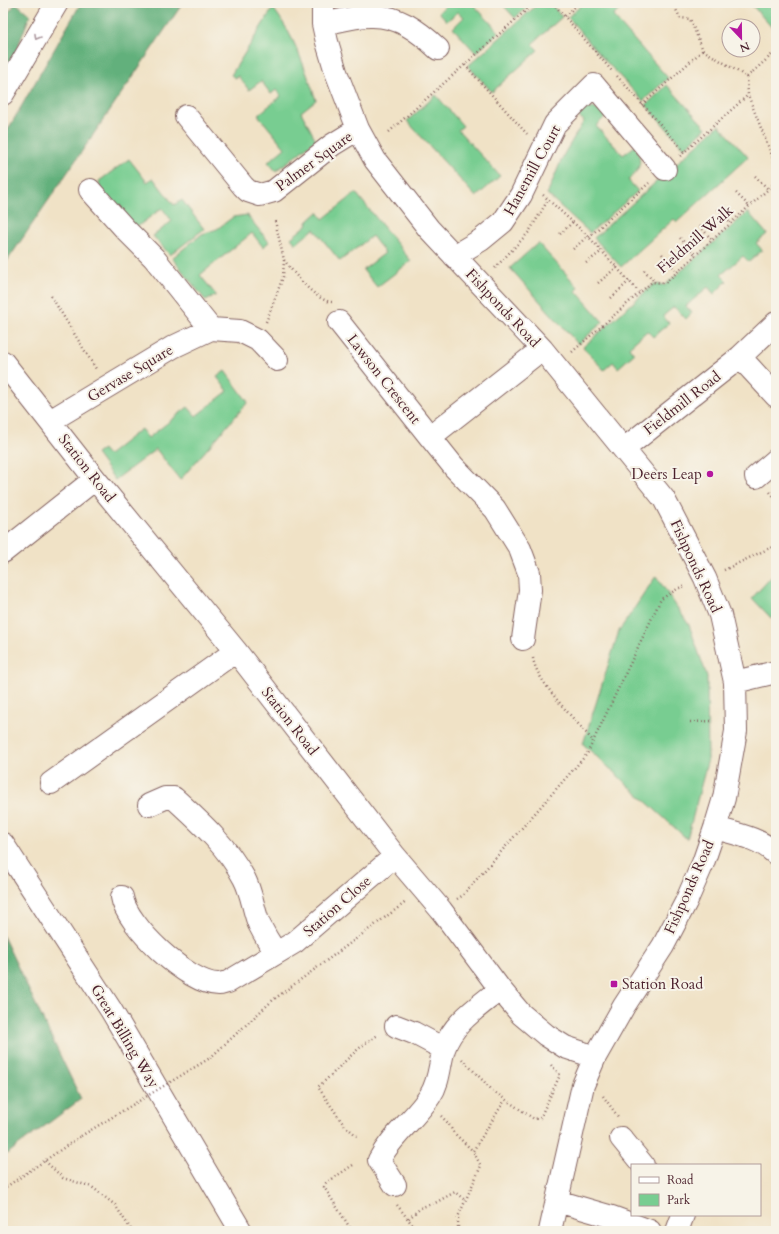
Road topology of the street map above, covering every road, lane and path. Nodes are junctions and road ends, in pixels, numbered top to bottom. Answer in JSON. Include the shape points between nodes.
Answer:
{"nodes":[{"id":1,"x":57,"y":3,"type":"edge"},
{"id":2,"x":553,"y":3,"type":"edge"},
{"id":3,"x":579,"y":3,"type":"edge"},
{"id":4,"x":673,"y":3,"type":"edge"},
{"id":5,"x":532,"y":4,"type":"edge"},
{"id":6,"x":323,"y":13,"type":"edge"},
{"id":7,"x":565,"y":16,"type":"junction"},
{"id":8,"x":438,"y":49,"type":"dead end"},
{"id":9,"x":703,"y":50,"type":"junction"},
{"id":10,"x":776,"y":51,"type":"edge"},
{"id":11,"x":465,"y":65,"type":"junction"},
{"id":12,"x":747,"y":77,"type":"junction"},
{"id":13,"x":3,"y":94,"type":"edge"},
{"id":14,"x":642,"y":105,"type":"junction"},
{"id":15,"x":186,"y":116,"type":"dead end"},
{"id":16,"x":358,"y":129,"type":"junction"},
{"id":17,"x":389,"y":132,"type":"dead end"},
{"id":18,"x":542,"y":151,"type":"junction"},
{"id":19,"x":684,"y":152,"type":"dead end"},
{"id":20,"x":776,"y":166,"type":"edge"},
{"id":21,"x":665,"y":169,"type":"dead end"},
{"id":22,"x":755,"y":176,"type":"dead end"},
{"id":23,"x":529,"y":180,"type":"junction"},
{"id":24,"x":776,"y":182,"type":"edge"},
{"id":25,"x":768,"y":189,"type":"junction"},
{"id":26,"x":90,"y":190,"type":"dead end"},
{"id":27,"x":736,"y":193,"type":"dead end"},
{"id":28,"x":548,"y":200,"type":"junction"},
{"id":29,"x":749,"y":206,"type":"junction"},
{"id":30,"x":718,"y":210,"type":"dead end"},
{"id":31,"x":275,"y":221,"type":"dead end"},
{"id":32,"x":573,"y":222,"type":"junction"},
{"id":33,"x":730,"y":223,"type":"junction"},
{"id":34,"x":700,"y":226,"type":"dead end"},
{"id":35,"x":560,"y":234,"type":"dead end"},
{"id":36,"x":588,"y":236,"type":"junction"},
{"id":37,"x":680,"y":238,"type":"dead end"},
{"id":38,"x":712,"y":240,"type":"junction"},
{"id":39,"x":573,"y":249,"type":"dead end"},
{"id":40,"x":602,"y":251,"type":"junction"},
{"id":41,"x":662,"y":254,"type":"dead end"},
{"id":42,"x":696,"y":255,"type":"junction"},
{"id":43,"x":454,"y":256,"type":"junction"},
{"id":44,"x":284,"y":260,"type":"junction"},
{"id":45,"x":586,"y":263,"type":"dead end"},
{"id":46,"x":617,"y":267,"type":"junction"},
{"id":47,"x":494,"y":269,"type":"dead end"},
{"id":48,"x":644,"y":270,"type":"dead end"},
{"id":49,"x":677,"y":272,"type":"junction"},
{"id":50,"x":629,"y":281,"type":"junction"},
{"id":51,"x":655,"y":282,"type":"junction"},
{"id":52,"x":598,"y":283,"type":"dead end"},
{"id":53,"x":639,"y":292,"type":"junction"},
{"id":54,"x":51,"y":296,"type":"dead end"},
{"id":55,"x":611,"y":298,"type":"dead end"},
{"id":56,"x":336,"y":312,"type":"joint"},
{"id":57,"x":776,"y":323,"type":"edge"},
{"id":58,"x":211,"y":329,"type":"junction"},
{"id":59,"x":258,"y":340,"type":"junction"},
{"id":60,"x":542,"y":349,"type":"junction"},
{"id":61,"x":571,"y":352,"type":"dead end"},
{"id":62,"x":740,"y":357,"type":"junction"},
{"id":63,"x":277,"y":360,"type":"dead end"},
{"id":64,"x":3,"y":362,"type":"edge"},
{"id":65,"x":97,"y":371,"type":"dead end"},
{"id":66,"x":776,"y":396,"type":"edge"},
{"id":67,"x":50,"y":421,"type":"junction"},
{"id":68,"x":430,"y":437,"type":"junction"},
{"id":69,"x":624,"y":449,"type":"junction"},
{"id":70,"x":776,"y":460,"type":"edge"},
{"id":71,"x":756,"y":477,"type":"dead end"},
{"id":72,"x":95,"y":479,"type":"junction"},
{"id":73,"x":776,"y":545,"type":"edge"},
{"id":74,"x":3,"y":552,"type":"edge"},
{"id":75,"x":717,"y":574,"type":"dead end"},
{"id":76,"x":691,"y":585,"type":"dead end"},
{"id":77,"x":528,"y":646,"type":"joint"},
{"id":78,"x":236,"y":651,"type":"junction"},
{"id":79,"x":776,"y":672,"type":"edge"},
{"id":80,"x":735,"y":682,"type":"junction"},
{"id":81,"x":712,"y":721,"type":"dead end"},
{"id":82,"x":690,"y":722,"type":"dead end"},
{"id":83,"x":593,"y":740,"type":"junction"},
{"id":84,"x":51,"y":783,"type":"dead end"},
{"id":85,"x":149,"y":804,"type":"dead end"},
{"id":86,"x":714,"y":828,"type":"junction"},
{"id":87,"x":3,"y":844,"type":"edge"},
{"id":88,"x":776,"y":854,"type":"edge"},
{"id":89,"x":395,"y":856,"type":"junction"},
{"id":90,"x":423,"y":890,"type":"junction"},
{"id":91,"x":122,"y":897,"type":"dead end"},
{"id":92,"x":441,"y":910,"type":"junction"},
{"id":93,"x":276,"y":953,"type":"junction"},
{"id":94,"x":500,"y":989,"type":"junction"},
{"id":95,"x":396,"y":1026,"type":"joint"},
{"id":96,"x":452,"y":1053,"type":"junction"},
{"id":97,"x":595,"y":1057,"type":"junction"},
{"id":98,"x":560,"y":1075,"type":"dead end"},
{"id":99,"x":505,"y":1100,"type":"junction"},
{"id":100,"x":425,"y":1103,"type":"junction"},
{"id":101,"x":357,"y":1136,"type":"dead end"},
{"id":102,"x":621,"y":1138,"type":"dead end"},
{"id":103,"x":473,"y":1151,"type":"junction"},
{"id":104,"x":45,"y":1161,"type":"junction"},
{"id":105,"x":365,"y":1162,"type":"junction"},
{"id":106,"x":642,"y":1164,"type":"edge"},
{"id":107,"x":3,"y":1189,"type":"edge"},
{"id":108,"x":395,"y":1194,"type":"joint"},
{"id":109,"x":466,"y":1201,"type":"junction"},
{"id":110,"x":557,"y":1201,"type":"junction"},
{"id":111,"x":683,"y":1216,"type":"edge"},
{"id":112,"x":408,"y":1219,"type":"junction"},
{"id":113,"x":132,"y":1231,"type":"edge"},
{"id":114,"x":241,"y":1231,"type":"edge"},
{"id":115,"x":352,"y":1231,"type":"edge"},
{"id":116,"x":417,"y":1231,"type":"edge"},
{"id":117,"x":458,"y":1231,"type":"edge"},
{"id":118,"x":550,"y":1231,"type":"edge"},
{"id":119,"x":650,"y":1231,"type":"edge"},
{"id":120,"x":677,"y":1231,"type":"edge"}],
"edges":[{"from":1,"to":13,"type":"main road","one_way":true},
{"from":2,"to":7,"type":"path"},
{"from":3,"to":7,"type":"path"},
{"from":4,"to":9,"type":"path","via":[[680,18],[690,19]]},
{"from":5,"to":11,"type":"path"},
{"from":6,"to":8,"type":"main road","via":[[370,16],[408,24]]},
{"from":6,"to":16,"type":"main road","name":"Fishponds Road","via":[[327,42],[336,72]]},
{"from":7,"to":14,"type":"path"},
{"from":9,"to":12,"type":"path"},
{"from":9,"to":14,"type":"path"},
{"from":10,"to":12,"type":"path"},
{"from":11,"to":17,"type":"path"},
{"from":11,"to":18,"type":"path"},
{"from":12,"to":20,"type":"path","via":[[748,95]]},
{"from":14,"to":19,"type":"path"},
{"from":15,"to":16,"type":"main road","name":"Palmer Square","via":[[248,191],[260,195],[274,191],[332,145]]},
{"from":16,"to":43,"type":"main road","name":"Fishponds Road","via":[[375,160],[429,229]]},
{"from":18,"to":21,"type":"main road","name":"Hanemill Court","via":[[555,124],[594,85]]},
{"from":18,"to":23,"type":"main road","name":"Hanemill Court"},
{"from":22,"to":25,"type":"path"},
{"from":23,"to":28,"type":"path"},
{"from":23,"to":43,"type":"main road","name":"Hanemill Court","via":[[503,222],[481,240]]},
{"from":24,"to":25,"type":"path","name":"Fieldmill Walk"},
{"from":25,"to":29,"type":"path","name":"Fieldmill Walk"},
{"from":26,"to":58,"type":"main road","via":[[154,258]]},
{"from":27,"to":29,"type":"path"},
{"from":28,"to":32,"type":"path"},
{"from":28,"to":47,"type":"path","via":[[529,232]]},
{"from":29,"to":33,"type":"path","name":"Fieldmill Walk"},
{"from":30,"to":33,"type":"path"},
{"from":31,"to":44,"type":"path"},
{"from":32,"to":35,"type":"path"},
{"from":32,"to":36,"type":"path"},
{"from":33,"to":38,"type":"path","name":"Fieldmill Walk"},
{"from":34,"to":38,"type":"path"},
{"from":36,"to":39,"type":"path"},
{"from":36,"to":40,"type":"path"},
{"from":37,"to":42,"type":"path"},
{"from":38,"to":42,"type":"path","name":"Fieldmill Walk"},
{"from":40,"to":45,"type":"path"},
{"from":40,"to":46,"type":"path"},
{"from":41,"to":49,"type":"path"},
{"from":42,"to":49,"type":"path","name":"Fieldmill Walk"},
{"from":43,"to":60,"type":"main road","name":"Fishponds Road"},
{"from":44,"to":56,"type":"path","via":[[296,277]]},
{"from":44,"to":59,"type":"path","via":[[283,277]]},
{"from":46,"to":50,"type":"path"},
{"from":46,"to":52,"type":"path"},
{"from":48,"to":51,"type":"path"},
{"from":49,"to":51,"type":"path","name":"Fieldmill Walk","via":[[665,283]]},
{"from":50,"to":53,"type":"path"},
{"from":50,"to":55,"type":"path"},
{"from":51,"to":53,"type":"path","name":"Fieldmill Walk"},
{"from":53,"to":61,"type":"path","name":"Fieldmill Walk"},
{"from":54,"to":65,"type":"path"},
{"from":56,"to":68,"type":"main road","name":"Lawson Crescent"},
{"from":57,"to":62,"type":"main road","name":"Fieldmill Road"},
{"from":58,"to":59,"type":"main road","name":"Gervase Square","via":[[240,331]]},
{"from":58,"to":67,"type":"main road","name":"Gervase Square","via":[[173,347]]},
{"from":59,"to":63,"type":"main road","name":"Gervase Square"},
{"from":60,"to":68,"type":"main road","name":"Lawson Crescent"},
{"from":60,"to":69,"type":"main road","name":"Fishponds Road"},
{"from":62,"to":66,"type":"main road"},
{"from":62,"to":69,"type":"main road","name":"Fieldmill Road"},
{"from":64,"to":67,"type":"main road","name":"Station Road"},
{"from":67,"to":72,"type":"main road","name":"Station Road"},
{"from":68,"to":77,"type":"main road","name":"Lawson Crescent","via":[[494,509],[520,549],[529,573]]},
{"from":69,"to":80,"type":"main road","name":"Fishponds Road","via":[[664,499],[705,578],[720,615]]},
{"from":70,"to":71,"type":"main road"},
{"from":72,"to":74,"type":"main road"},
{"from":72,"to":78,"type":"main road","name":"Station Road"},
{"from":73,"to":75,"type":"path"},
{"from":76,"to":83,"type":"path","via":[[679,588],[661,600]]},
{"from":77,"to":83,"type":"path","via":[[534,666],[545,684]]},
{"from":78,"to":84,"type":"main road"},
{"from":78,"to":89,"type":"main road","name":"Station Road"},
{"from":79,"to":80,"type":"main road"},
{"from":80,"to":86,"type":"main road","name":"Fishponds Road","via":[[736,731],[724,798]]},
{"from":81,"to":82,"type":"path"},
{"from":83,"to":92,"type":"path","via":[[582,759],[462,896]]},
{"from":85,"to":93,"type":"main road","via":[[165,798],[174,798],[211,833],[243,877],[251,893],[260,924]]},
{"from":86,"to":88,"type":"main road","via":[[745,836],[768,846]]},
{"from":86,"to":97,"type":"main road","name":"Fishponds Road","via":[[703,863],[686,902],[663,946]]},
{"from":87,"to":114,"type":"main road","name":"Great Billing Way","via":[[111,1010]]},
{"from":89,"to":90,"type":"main road","name":"Station Road"},
{"from":89,"to":93,"type":"main road","name":"Station Close","via":[[295,942]]},
{"from":90,"to":92,"type":"main road","name":"Station Road"},
{"from":90,"to":104,"type":"path","bridge":true,"via":[[273,1000],[210,1058],[81,1136]]},
{"from":91,"to":93,"type":"main road","name":"Station Close","via":[[123,907],[128,916],[164,955],[185,971],[207,982],[228,982]]},
{"from":92,"to":94,"type":"main road","name":"Station Road"},
{"from":94,"to":96,"type":"main road","via":[[459,1024],[449,1037]]},
{"from":94,"to":97,"type":"main road","name":"Station Road","via":[[521,1014],[546,1035],[565,1047]]},
{"from":95,"to":96,"type":"main road"},
{"from":95,"to":101,"type":"path","via":[[364,1042],[337,1072],[318,1087],[344,1125]]},
{"from":96,"to":99,"type":"path"},
{"from":96,"to":100,"type":"main road"},
{"from":97,"to":110,"type":"main road","name":"Fishponds Road","via":[[583,1085]]},
{"from":98,"to":99,"type":"path","via":[[540,1118],[534,1119]]},
{"from":99,"to":103,"type":"path"},
{"from":100,"to":103,"type":"path","via":[[445,1119],[454,1133]]},
{"from":100,"to":105,"type":"main road","via":[[385,1147]]},
{"from":102,"to":106,"type":"main road"},
{"from":103,"to":109,"type":"path","via":[[481,1166]]},
{"from":104,"to":107,"type":"path"},
{"from":104,"to":113,"type":"path","via":[[63,1178],[92,1187],[115,1205]]},
{"from":105,"to":108,"type":"main road"},
{"from":105,"to":115,"type":"path","via":[[326,1183],[324,1187]]},
{"from":108,"to":112,"type":"path"},
{"from":109,"to":112,"type":"path","via":[[460,1195],[451,1193],[436,1203],[422,1207]]},
{"from":109,"to":117,"type":"path","via":[[458,1217]]},
{"from":110,"to":118,"type":"main road","name":"Fishponds Road"},
{"from":110,"to":119,"type":"main road"},
{"from":111,"to":120,"type":"main road"},
{"from":112,"to":116,"type":"path"}]}
